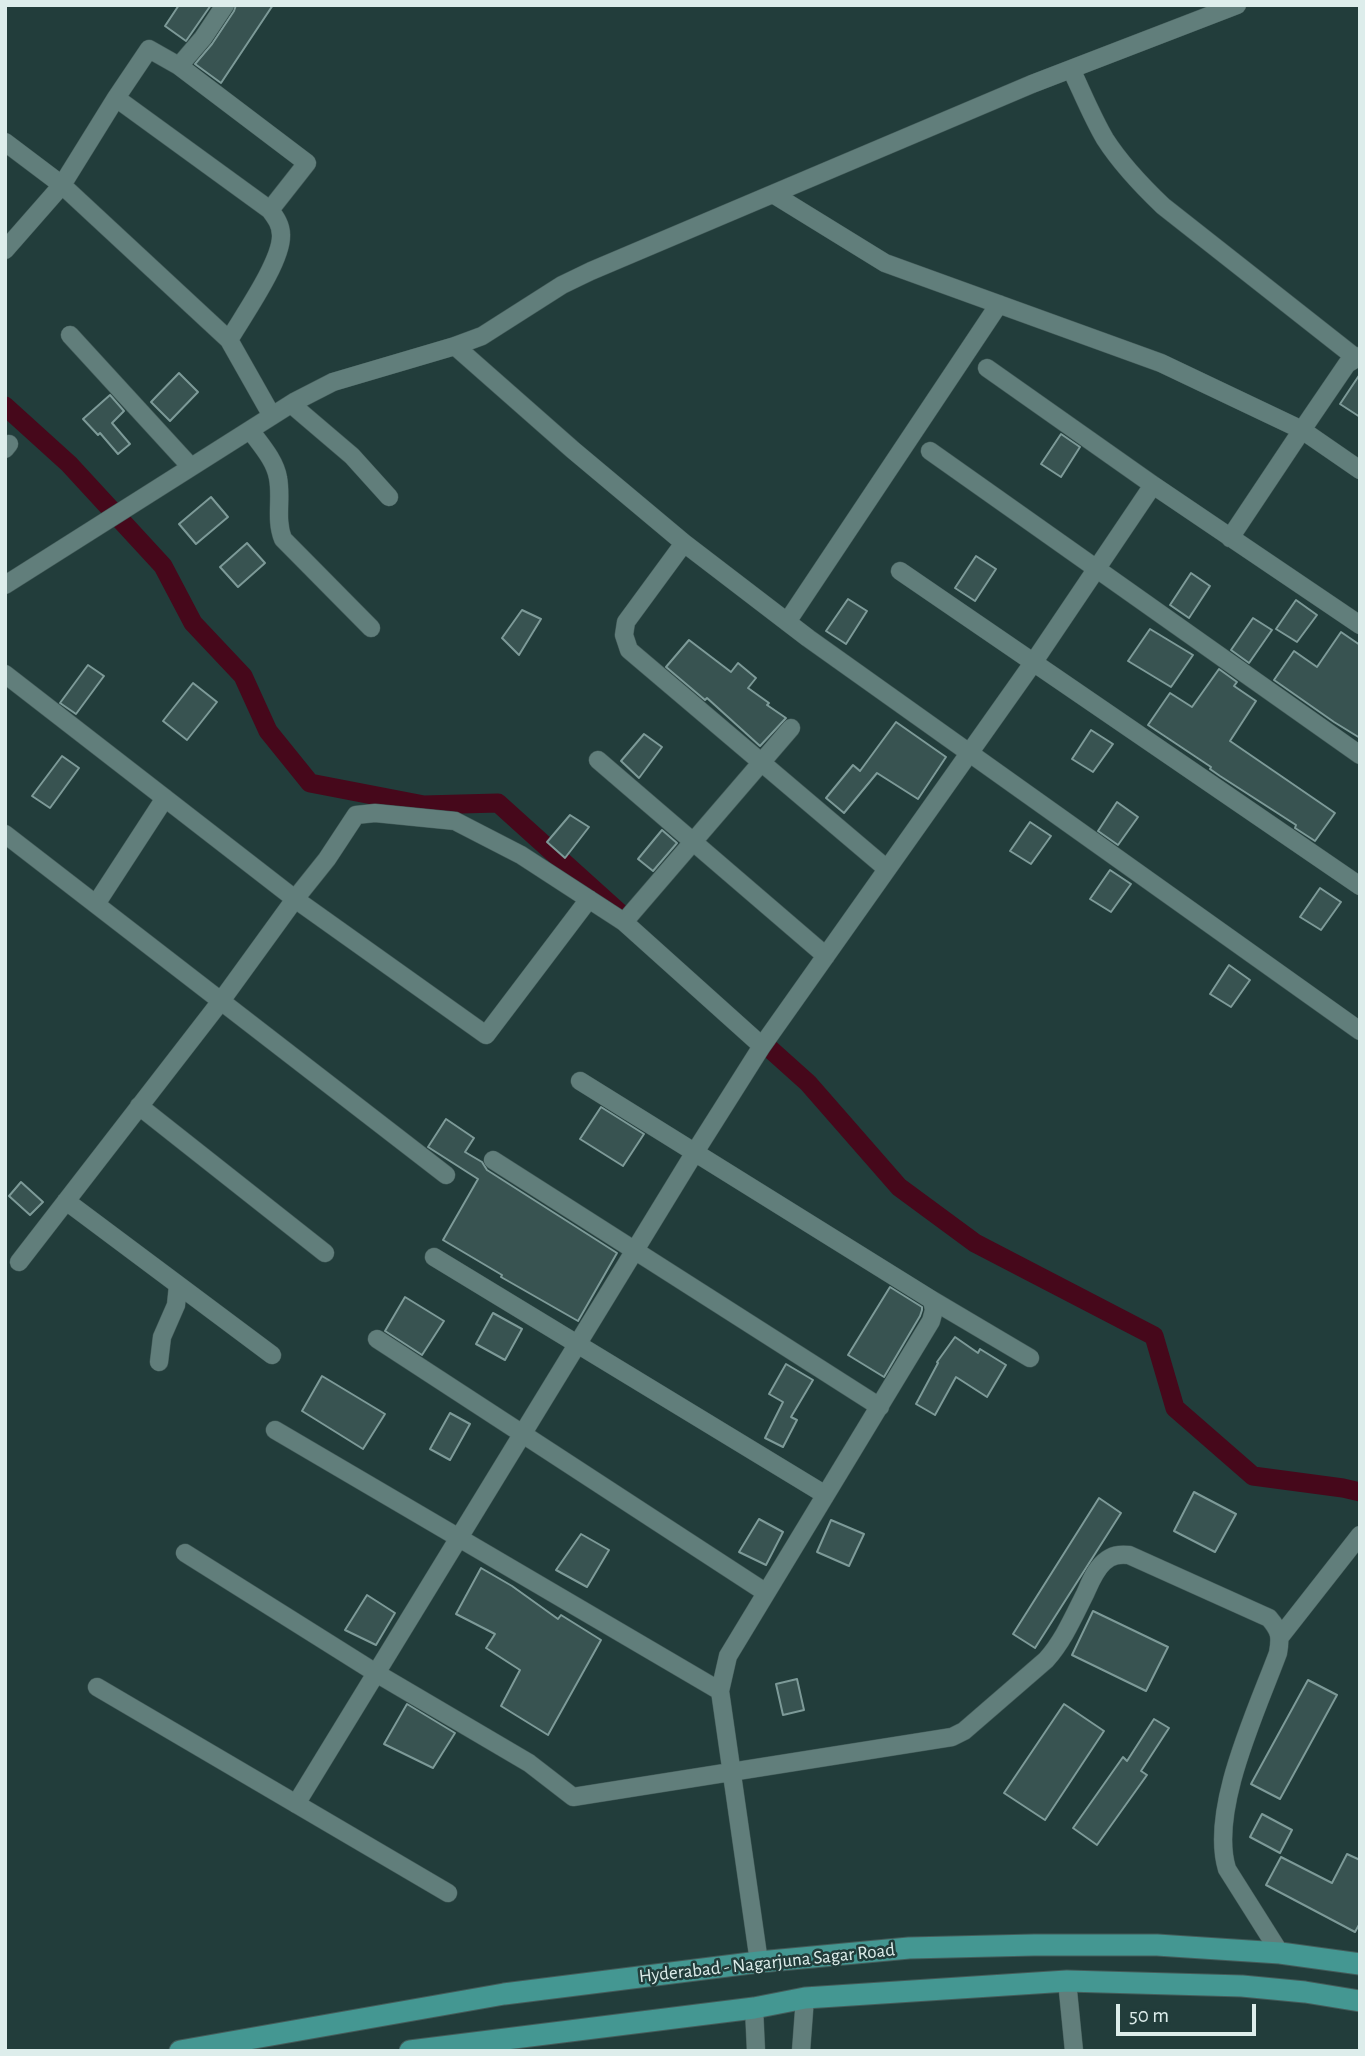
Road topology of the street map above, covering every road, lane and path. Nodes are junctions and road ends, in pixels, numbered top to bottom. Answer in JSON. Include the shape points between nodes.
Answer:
{"nodes":[{"id":1,"x":225,"y":5,"type":"edge"},
{"id":2,"x":1237,"y":5,"type":"edge"},
{"id":3,"x":179,"y":66,"type":"junction"},
{"id":4,"x":1070,"y":69,"type":"junction"},
{"id":5,"x":116,"y":98,"type":"junction"},
{"id":6,"x":5,"y":142,"type":"edge"},
{"id":7,"x":62,"y":185,"type":"junction"},
{"id":8,"x":772,"y":194,"type":"junction"},
{"id":9,"x":270,"y":210,"type":"junction"},
{"id":10,"x":5,"y":250,"type":"edge"},
{"id":11,"x":999,"y":304,"type":"junction"},
{"id":12,"x":71,"y":335,"type":"dead end"},
{"id":13,"x":229,"y":340,"type":"junction"},
{"id":14,"x":456,"y":346,"type":"junction"},
{"id":15,"x":1358,"y":357,"type":"edge"},
{"id":16,"x":988,"y":368,"type":"dead end"},
{"id":17,"x":291,"y":404,"type":"junction"},
{"id":18,"x":272,"y":416,"type":"junction"},
{"id":19,"x":250,"y":430,"type":"junction"},
{"id":20,"x":1302,"y":430,"type":"junction"},
{"id":21,"x":930,"y":451,"type":"dead end"},
{"id":22,"x":191,"y":467,"type":"junction"},
{"id":23,"x":1360,"y":470,"type":"edge"},
{"id":24,"x":1153,"y":485,"type":"junction"},
{"id":25,"x":389,"y":496,"type":"dead end"},
{"id":26,"x":1230,"y":538,"type":"junction"},
{"id":27,"x":684,"y":543,"type":"junction"},
{"id":28,"x":1097,"y":569,"type":"junction"},
{"id":29,"x":900,"y":571,"type":"dead end"},
{"id":30,"x":10,"y":575,"type":"edge"},
{"id":31,"x":788,"y":622,"type":"junction"},
{"id":32,"x":1360,"y":625,"type":"edge"},
{"id":33,"x":370,"y":628,"type":"dead end"},
{"id":34,"x":1033,"y":663,"type":"junction"},
{"id":35,"x":5,"y":674,"type":"edge"},
{"id":36,"x":791,"y":728,"type":"dead end"},
{"id":37,"x":970,"y":752,"type":"junction"},
{"id":38,"x":1360,"y":755,"type":"edge"},
{"id":39,"x":598,"y":760,"type":"dead end"},
{"id":40,"x":762,"y":762,"type":"junction"},
{"id":41,"x":165,"y":798,"type":"junction"},
{"id":42,"x":5,"y":834,"type":"edge"},
{"id":43,"x":693,"y":841,"type":"junction"},
{"id":44,"x":887,"y":869,"type":"junction"},
{"id":45,"x":1360,"y":886,"type":"edge"},
{"id":46,"x":295,"y":899,"type":"junction"},
{"id":47,"x":589,"y":899,"type":"junction"},
{"id":48,"x":96,"y":904,"type":"junction"},
{"id":49,"x":624,"y":922,"type":"junction"},
{"id":50,"x":826,"y":956,"type":"junction"},
{"id":51,"x":221,"y":1000,"type":"junction"},
{"id":52,"x":1360,"y":1031,"type":"edge"},
{"id":53,"x":762,"y":1046,"type":"junction"},
{"id":54,"x":580,"y":1081,"type":"dead end"},
{"id":55,"x":139,"y":1106,"type":"junction"},
{"id":56,"x":695,"y":1152,"type":"junction"},
{"id":57,"x":493,"y":1160,"type":"dead end"},
{"id":58,"x":446,"y":1175,"type":"dead end"},
{"id":59,"x":66,"y":1201,"type":"junction"},
{"id":60,"x":635,"y":1250,"type":"junction"},
{"id":61,"x":325,"y":1253,"type":"dead end"},
{"id":62,"x":434,"y":1257,"type":"dead end"},
{"id":63,"x":19,"y":1262,"type":"dead end"},
{"id":64,"x":178,"y":1285,"type":"junction"},
{"id":65,"x":933,"y":1300,"type":"junction"},
{"id":66,"x":377,"y":1339,"type":"dead end"},
{"id":67,"x":578,"y":1344,"type":"junction"},
{"id":68,"x":272,"y":1355,"type":"dead end"},
{"id":69,"x":1030,"y":1357,"type":"dead end"},
{"id":70,"x":159,"y":1363,"type":"dead end"},
{"id":71,"x":880,"y":1407,"type":"junction"},
{"id":72,"x":275,"y":1430,"type":"dead end"},
{"id":73,"x":523,"y":1434,"type":"junction"},
{"id":74,"x":824,"y":1494,"type":"junction"},
{"id":75,"x":1360,"y":1535,"type":"edge"},
{"id":76,"x":459,"y":1538,"type":"junction"},
{"id":77,"x":186,"y":1553,"type":"dead end"},
{"id":78,"x":765,"y":1592,"type":"junction"},
{"id":79,"x":1280,"y":1637,"type":"junction"},
{"id":80,"x":376,"y":1674,"type":"junction"},
{"id":81,"x":97,"y":1687,"type":"dead end"},
{"id":82,"x":720,"y":1691,"type":"junction"},
{"id":83,"x":732,"y":1771,"type":"junction"},
{"id":84,"x":296,"y":1804,"type":"junction"},
{"id":85,"x":448,"y":1894,"type":"dead end"},
{"id":86,"x":1280,"y":1953,"type":"junction"},
{"id":87,"x":759,"y":1962,"type":"junction"},
{"id":88,"x":1360,"y":1964,"type":"edge"},
{"id":89,"x":1067,"y":1981,"type":"junction"},
{"id":90,"x":805,"y":1998,"type":"junction"},
{"id":91,"x":1357,"y":2003,"type":"edge"},
{"id":92,"x":754,"y":2008,"type":"junction"},
{"id":93,"x":180,"y":2051,"type":"edge"},
{"id":94,"x":410,"y":2051,"type":"edge"},
{"id":95,"x":756,"y":2051,"type":"edge"},
{"id":96,"x":801,"y":2051,"type":"edge"},
{"id":97,"x":1074,"y":2051,"type":"edge"}],
"edges":[{"from":1,"to":3,"type":"street"},
{"from":2,"to":4,"type":"street"},
{"from":3,"to":5,"type":"street","via":[[149,49]]},
{"from":3,"to":9,"type":"street","via":[[307,163]]},
{"from":4,"to":8,"type":"street"},
{"from":4,"to":15,"type":"street","via":[[1104,137],[1139,183]]},
{"from":5,"to":7,"type":"street"},
{"from":5,"to":9,"type":"street"},
{"from":6,"to":7,"type":"street"},
{"from":7,"to":10,"type":"street"},
{"from":7,"to":13,"type":"street"},
{"from":8,"to":11,"type":"street","via":[[886,263]]},
{"from":8,"to":14,"type":"street","via":[[562,285],[482,336]]},
{"from":9,"to":13,"type":"street","via":[[279,223],[278,256]]},
{"from":11,"to":20,"type":"street","via":[[1161,363]]},
{"from":11,"to":31,"type":"street"},
{"from":12,"to":22,"type":"street"},
{"from":13,"to":18,"type":"street"},
{"from":14,"to":17,"type":"street","via":[[333,382]]},
{"from":14,"to":27,"type":"street"},
{"from":15,"to":20,"type":"street","via":[[1347,364]]},
{"from":16,"to":24,"type":"street"},
{"from":17,"to":18,"type":"street"},
{"from":17,"to":25,"type":"street","via":[[352,456]]},
{"from":18,"to":19,"type":"street"},
{"from":19,"to":22,"type":"street"},
{"from":19,"to":33,"type":"street","via":[[278,475],[278,520],[283,539]]},
{"from":20,"to":23,"type":"street"},
{"from":20,"to":26,"type":"street"},
{"from":21,"to":28,"type":"street"},
{"from":22,"to":30,"type":"street"},
{"from":24,"to":26,"type":"street"},
{"from":24,"to":28,"type":"street"},
{"from":26,"to":32,"type":"street"},
{"from":27,"to":31,"type":"street"},
{"from":27,"to":40,"type":"street","via":[[626,622],[629,650]]},
{"from":28,"to":34,"type":"street"},
{"from":28,"to":38,"type":"street"},
{"from":29,"to":34,"type":"street"},
{"from":31,"to":37,"type":"street"},
{"from":34,"to":37,"type":"street"},
{"from":34,"to":45,"type":"street"},
{"from":35,"to":41,"type":"street"},
{"from":36,"to":40,"type":"street"},
{"from":37,"to":44,"type":"street"},
{"from":37,"to":52,"type":"street"},
{"from":39,"to":43,"type":"street"},
{"from":40,"to":43,"type":"street"},
{"from":40,"to":44,"type":"street"},
{"from":41,"to":46,"type":"street"},
{"from":41,"to":48,"type":"street"},
{"from":42,"to":48,"type":"street"},
{"from":43,"to":49,"type":"street"},
{"from":43,"to":50,"type":"street"},
{"from":44,"to":50,"type":"street"},
{"from":46,"to":47,"type":"street","via":[[356,815],[375,813],[455,821],[521,855]]},
{"from":46,"to":47,"type":"street","via":[[486,1035]]},
{"from":46,"to":51,"type":"street"},
{"from":47,"to":49,"type":"street"},
{"from":48,"to":51,"type":"street"},
{"from":49,"to":53,"type":"street"},
{"from":50,"to":53,"type":"street"},
{"from":51,"to":55,"type":"street"},
{"from":51,"to":58,"type":"street"},
{"from":53,"to":56,"type":"street"},
{"from":54,"to":56,"type":"street"},
{"from":55,"to":59,"type":"street"},
{"from":55,"to":61,"type":"street"},
{"from":56,"to":60,"type":"street"},
{"from":56,"to":65,"type":"street"},
{"from":57,"to":60,"type":"street"},
{"from":59,"to":63,"type":"street"},
{"from":59,"to":64,"type":"street"},
{"from":60,"to":67,"type":"street"},
{"from":60,"to":71,"type":"street"},
{"from":62,"to":67,"type":"street"},
{"from":64,"to":68,"type":"street"},
{"from":64,"to":70,"type":"street"},
{"from":65,"to":69,"type":"street"},
{"from":65,"to":71,"type":"street","via":[[931,1321]]},
{"from":66,"to":73,"type":"street"},
{"from":67,"to":73,"type":"street"},
{"from":67,"to":74,"type":"street"},
{"from":71,"to":74,"type":"street"},
{"from":72,"to":76,"type":"street"},
{"from":73,"to":76,"type":"street"},
{"from":73,"to":78,"type":"street"},
{"from":74,"to":78,"type":"street"},
{"from":75,"to":79,"type":"street"},
{"from":76,"to":80,"type":"street"},
{"from":76,"to":82,"type":"street"},
{"from":77,"to":80,"type":"street"},
{"from":78,"to":82,"type":"street","via":[[728,1656]]},
{"from":79,"to":83,"type":"street","via":[[1269,1618],[1129,1555],[1116,1554],[1097,1570],[1056,1649],[964,1731],[952,1737]]},
{"from":79,"to":86,"type":"street","via":[[1234,1770],[1223,1855],[1227,1869]]},
{"from":80,"to":83,"type":"street","via":[[528,1763],[573,1797]]},
{"from":80,"to":84,"type":"street"},
{"from":81,"to":84,"type":"street"},
{"from":82,"to":83,"type":"street"},
{"from":83,"to":87,"type":"street"},
{"from":84,"to":85,"type":"street"},
{"from":86,"to":87,"type":"main road","name":"Hyderabad - Nagarjuna Sagar Road","via":[[1157,1945],[986,1945]]},
{"from":86,"to":88,"type":"main road","name":"Hyderabad - Nagarjuna Sagar Road"},
{"from":87,"to":93,"type":"main road","name":"Hyderabad - Nagarjuna Sagar Road","via":[[504,1994]]},
{"from":89,"to":90,"type":"main road","name":"Hyderabad - Nagarjuna Sagar Road"},
{"from":89,"to":91,"type":"main road","name":"Hyderabad - Nagarjuna Sagar Road","via":[[1242,1986]]},
{"from":89,"to":97,"type":"street"},
{"from":90,"to":92,"type":"main road","name":"Hyderabad - Nagarjuna Sagar Road"},
{"from":90,"to":96,"type":"street"},
{"from":92,"to":94,"type":"main road","name":"Hyderabad - Nagarjuna Sagar Road"},
{"from":92,"to":95,"type":"street"}]}
